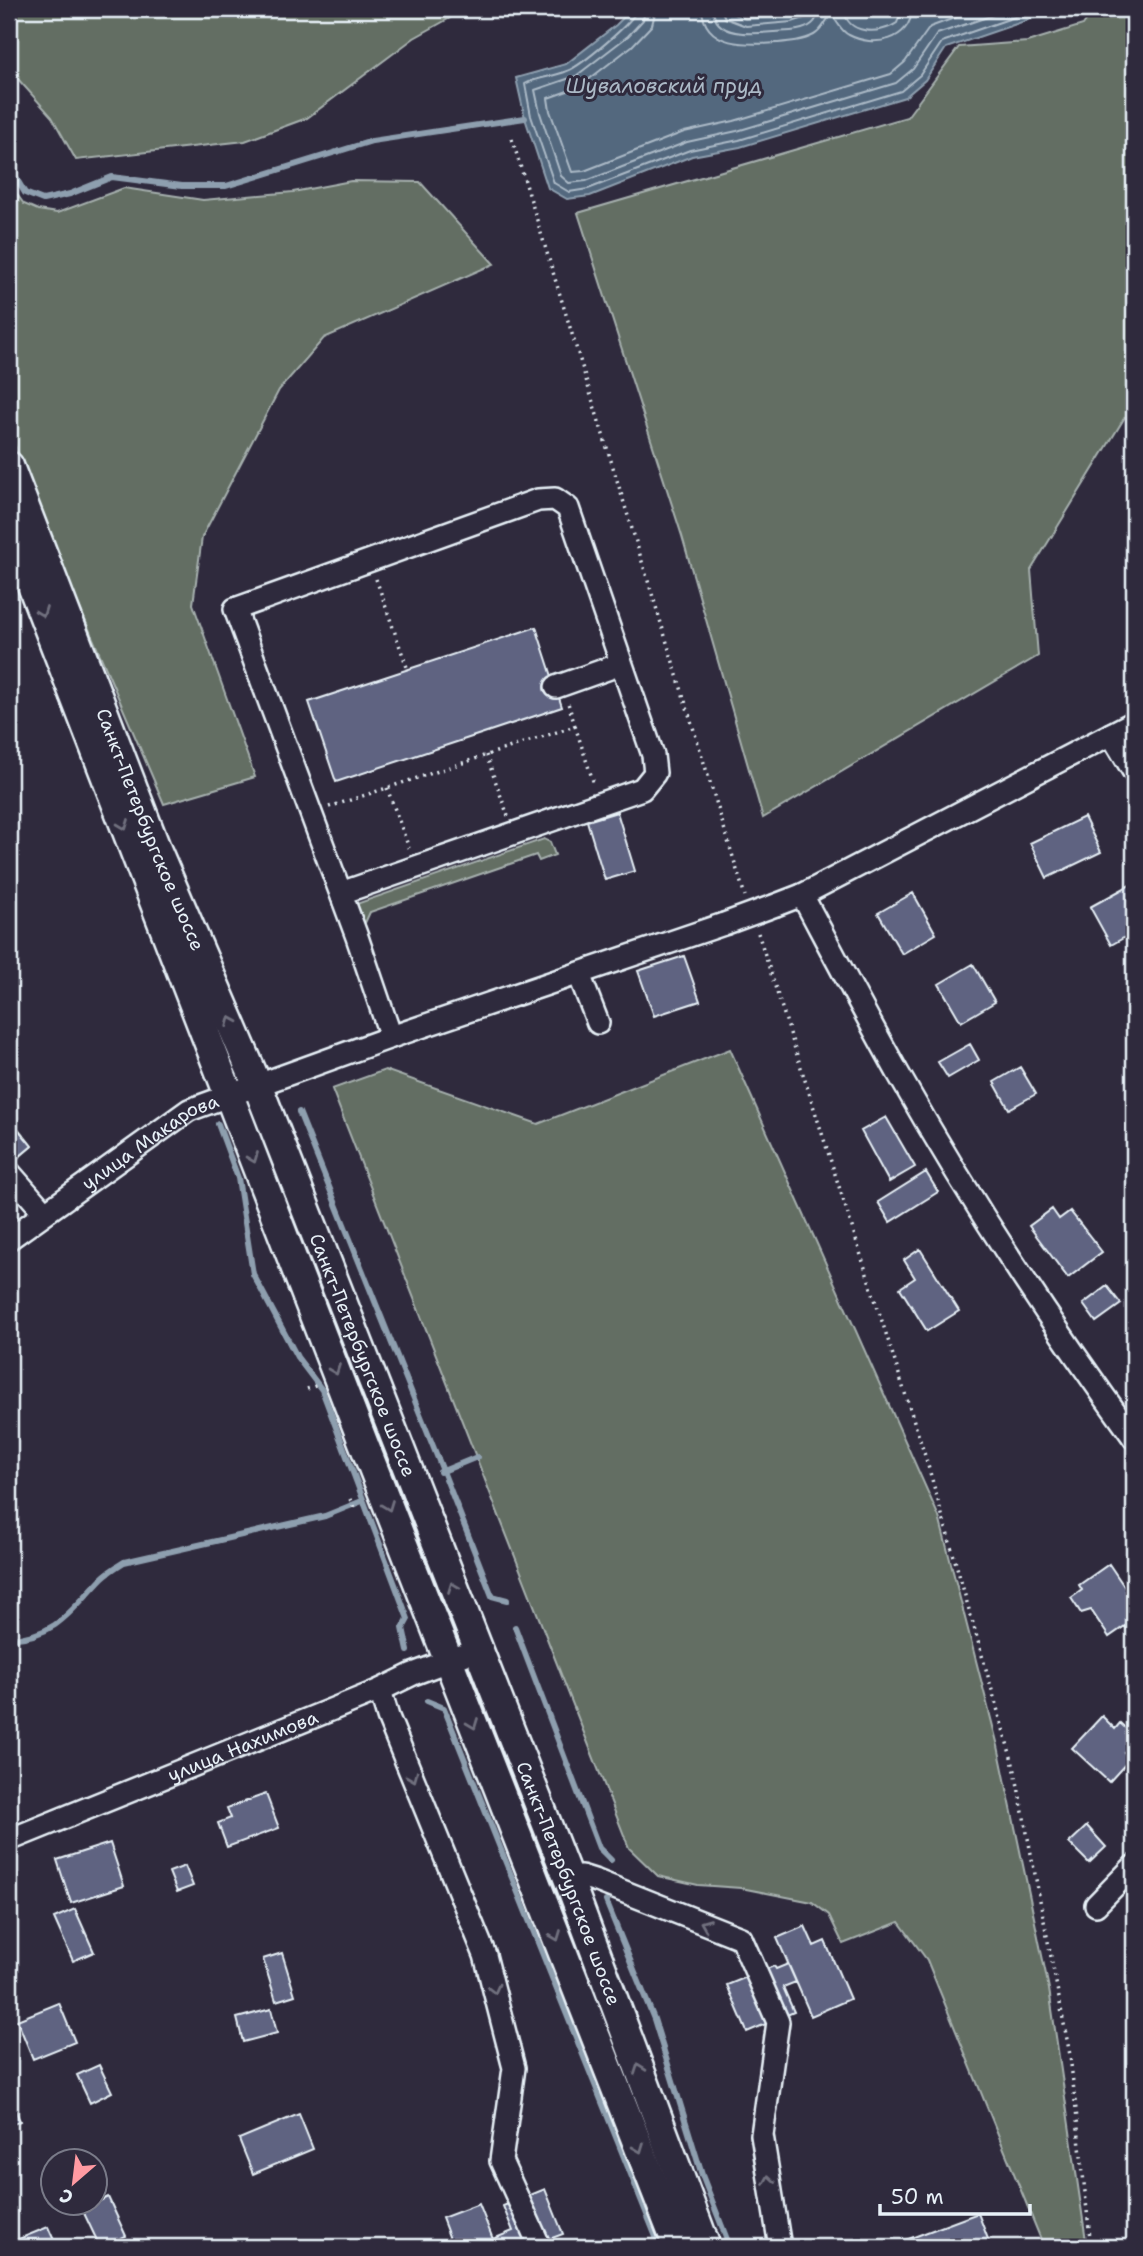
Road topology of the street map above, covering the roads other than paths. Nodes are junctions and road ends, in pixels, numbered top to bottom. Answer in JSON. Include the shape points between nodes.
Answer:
{"nodes":[{"id":1,"x":9,"y":466,"type":"edge"},
{"id":2,"x":9,"y":526,"type":"edge"},
{"id":3,"x":621,"y":664,"type":"junction"},
{"id":4,"x":559,"y":685,"type":"road end"},
{"id":5,"x":1134,"y":722,"type":"edge"},
{"id":6,"x":1111,"y":734,"type":"junction"},
{"id":7,"x":1134,"y":772,"type":"edge"},
{"id":8,"x":341,"y":893,"type":"junction"},
{"id":9,"x":802,"y":895,"type":"junction"},
{"id":10,"x":579,"y":974,"type":"junction"},
{"id":11,"x":598,"y":1023,"type":"dead end"},
{"id":12,"x":391,"y":1037,"type":"junction"},
{"id":13,"x":257,"y":1084,"type":"junction"},
{"id":14,"x":228,"y":1094,"type":"junction"},
{"id":15,"x":9,"y":1171,"type":"edge"},
{"id":16,"x":44,"y":1212,"type":"junction"},
{"id":17,"x":9,"y":1239,"type":"edge"},
{"id":18,"x":1134,"y":1438,"type":"edge"},
{"id":19,"x":478,"y":1650,"type":"junction"},
{"id":20,"x":448,"y":1661,"type":"junction"},
{"id":21,"x":380,"y":1690,"type":"junction"},
{"id":22,"x":9,"y":1840,"type":"edge"},
{"id":23,"x":1134,"y":1866,"type":"edge"},
{"id":24,"x":568,"y":1878,"type":"junction"},
{"id":25,"x":1096,"y":1905,"type":"dead end"},
{"id":26,"x":540,"y":2247,"type":"edge"},
{"id":27,"x":678,"y":2247,"type":"edge"},
{"id":28,"x":706,"y":2247,"type":"edge"},
{"id":29,"x":780,"y":2247,"type":"edge"}],
"edges":[{"from":13,"to":1,"type":"main road","name":"Санкт-Петербургское шоссе","one_way":true,"via":[[157,851]]},
{"from":2,"to":14,"type":"main road","name":"Санкт-Петербургское шоссе","one_way":true},
{"from":3,"to":4,"type":"street"},
{"from":3,"to":8,"type":"street","via":[[653,755],[654,773],[642,789]]},
{"from":3,"to":8,"type":"street","via":[[568,508],[555,499],[538,500],[235,609]]},
{"from":5,"to":6,"type":"street","name":"улица Макарова"},
{"from":6,"to":7,"type":"street"},
{"from":6,"to":9,"type":"street","name":"улица Макарова"},
{"from":8,"to":12,"type":"street"},
{"from":9,"to":10,"type":"street","name":"улица Макарова","bridge":true},
{"from":9,"to":18,"type":"street","via":[[899,1074],[984,1215]]},
{"from":10,"to":11,"type":"street"},
{"from":10,"to":12,"type":"street","name":"улица Макарова"},
{"from":12,"to":13,"type":"street","name":"улица Макарова"},
{"from":13,"to":14,"type":"street","name":"улица Макарова"},
{"from":19,"to":13,"type":"main road","name":"Санкт-Петербургское шоссе","one_way":true},
{"from":14,"to":16,"type":"street","name":"улица Макарова","via":[[189,1110]]},
{"from":14,"to":20,"type":"main road","name":"Санкт-Петербургское шоссе","one_way":true},
{"from":15,"to":16,"type":"street"},
{"from":16,"to":17,"type":"street","name":"улица Макарова"},
{"from":19,"to":20,"type":"street","name":"улица Нахимова"},
{"from":19,"to":24,"type":"main road","name":"Санкт-Петербургское шоссе"},
{"from":20,"to":21,"type":"street","name":"улица Нахимова"},
{"from":20,"to":27,"type":"main road","name":"Санкт-Петербургское шоссе","one_way":true},
{"from":21,"to":22,"type":"street","name":"улица Нахимова"},
{"from":21,"to":26,"type":"street","one_way":true,"via":[[485,1955],[514,2068],[500,2161]]},
{"from":23,"to":25,"type":"street"},
{"from":28,"to":24,"type":"main road","name":"Санкт-Петербургское шоссе","one_way":true},
{"from":29,"to":24,"type":"street","one_way":true,"via":[[762,2135],[778,2022],[741,1938],[597,1881]]}]}
